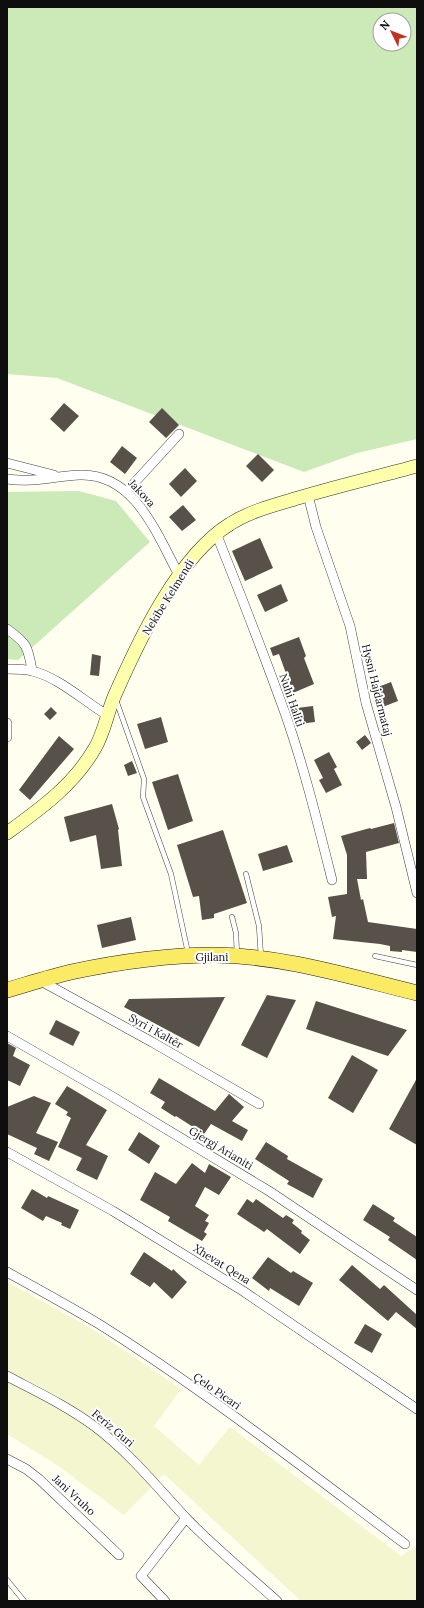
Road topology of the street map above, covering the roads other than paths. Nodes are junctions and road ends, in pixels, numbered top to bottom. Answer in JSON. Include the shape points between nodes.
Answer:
{"nodes":[{"id":1,"x":179,"y":434,"type":"dead end"},
{"id":2,"x":7,"y":464,"type":"edge"},
{"id":3,"x":417,"y":466,"type":"edge"},
{"id":4,"x":59,"y":477,"type":"junction"},
{"id":5,"x":7,"y":479,"type":"edge"},
{"id":6,"x":126,"y":492,"type":"junction"},
{"id":7,"x":308,"y":495,"type":"junction"},
{"id":8,"x":216,"y":533,"type":"junction"},
{"id":9,"x":179,"y":575,"type":"junction"},
{"id":10,"x":7,"y":629,"type":"edge"},
{"id":11,"x":7,"y":669,"type":"edge"},
{"id":12,"x":32,"y":670,"type":"junction"},
{"id":13,"x":114,"y":697,"type":"junction"},
{"id":14,"x":107,"y":715,"type":"junction"},
{"id":15,"x":7,"y":723,"type":"edge"},
{"id":16,"x":7,"y":737,"type":"edge"},
{"id":17,"x":7,"y":833,"type":"edge"},
{"id":18,"x":246,"y":874,"type":"dead end"},
{"id":19,"x":332,"y":880,"type":"dead end"},
{"id":20,"x":417,"y":893,"type":"edge"},
{"id":21,"x":232,"y":917,"type":"dead end"},
{"id":22,"x":376,"y":956,"type":"dead end"},
{"id":23,"x":189,"y":957,"type":"junction"},
{"id":24,"x":237,"y":957,"type":"junction"},
{"id":25,"x":261,"y":959,"type":"junction"},
{"id":26,"x":417,"y":965,"type":"edge"},
{"id":27,"x":41,"y":981,"type":"junction"},
{"id":28,"x":7,"y":990,"type":"edge"},
{"id":29,"x":417,"y":993,"type":"edge"},
{"id":30,"x":7,"y":1036,"type":"edge"},
{"id":31,"x":259,"y":1104,"type":"dead end"},
{"id":32,"x":7,"y":1152,"type":"edge"},
{"id":33,"x":7,"y":1272,"type":"edge"},
{"id":34,"x":417,"y":1290,"type":"edge"},
{"id":35,"x":7,"y":1376,"type":"edge"},
{"id":36,"x":417,"y":1409,"type":"edge"},
{"id":37,"x":7,"y":1459,"type":"edge"},
{"id":38,"x":186,"y":1518,"type":"junction"},
{"id":39,"x":405,"y":1544,"type":"dead end"},
{"id":40,"x":119,"y":1555,"type":"dead end"},
{"id":41,"x":7,"y":1580,"type":"edge"},
{"id":42,"x":24,"y":1601,"type":"edge"},
{"id":43,"x":165,"y":1601,"type":"edge"},
{"id":44,"x":277,"y":1601,"type":"edge"}],
"edges":[{"from":1,"to":6,"type":"street"},
{"from":2,"to":4,"type":"street"},
{"from":3,"to":7,"type":"street","name":"Nekibe Kelmendi"},
{"from":4,"to":5,"type":"street","name":"Jakova","via":[[36,480]]},
{"from":4,"to":6,"type":"street","name":"Jakova","via":[[96,476],[111,481]]},
{"from":6,"to":9,"type":"street","name":"Jakova","via":[[151,522]]},
{"from":7,"to":8,"type":"street","name":"Nekibe Kelmendi","via":[[249,515]]},
{"from":7,"to":20,"type":"street","name":"Hysni Hajdarmataj","via":[[316,527],[350,626],[366,703],[396,807]]},
{"from":8,"to":9,"type":"street","name":"Nekibe Kelmendi"},
{"from":8,"to":19,"type":"street","name":"Nuhi Haliti","via":[[285,714],[321,833]]},
{"from":9,"to":13,"type":"street","name":"Nekibe Kelmendi","via":[[152,619]]},
{"from":10,"to":12,"type":"street","via":[[21,639],[27,648]]},
{"from":11,"to":12,"type":"street"},
{"from":12,"to":14,"type":"street","via":[[62,684]]},
{"from":13,"to":14,"type":"street","name":"Nekibe Kelmendi"},
{"from":13,"to":23,"type":"lane","via":[[144,779],[143,797],[171,874]]},
{"from":14,"to":17,"type":"street","name":"Nekibe Kelmendi","via":[[96,748],[68,785]]},
{"from":15,"to":16,"type":"street"},
{"from":18,"to":25,"type":"lane","via":[[259,926]]},
{"from":21,"to":24,"type":"lane"},
{"from":22,"to":26,"type":"lane"},
{"from":23,"to":24,"type":"main road","name":"Gjilani"},
{"from":23,"to":27,"type":"main road","name":"Gjilani","via":[[141,961],[70,972]]},
{"from":24,"to":25,"type":"main road","name":"Gjilani"},
{"from":25,"to":29,"type":"main road","name":"Gjilani","via":[[311,967]]},
{"from":27,"to":28,"type":"main road","name":"Gjilani"},
{"from":27,"to":31,"type":"street","name":"Syri i Kaltër"},
{"from":30,"to":34,"type":"street","name":"Gjergj Arianiti","via":[[269,1191]]},
{"from":32,"to":36,"type":"street","name":"Xhevat Qena","via":[[230,1282]]},
{"from":33,"to":39,"type":"street","name":"Çelo Picari","via":[[99,1324],[142,1352]]},
{"from":35,"to":38,"type":"street","name":"Feriz Guri","via":[[73,1411],[95,1427],[137,1465]]},
{"from":37,"to":40,"type":"street","name":"Jani Vruho","via":[[39,1479]]},
{"from":38,"to":43,"type":"street","via":[[141,1576]]},
{"from":38,"to":44,"type":"street","name":"Feriz Guri"},
{"from":41,"to":42,"type":"lane"}]}
